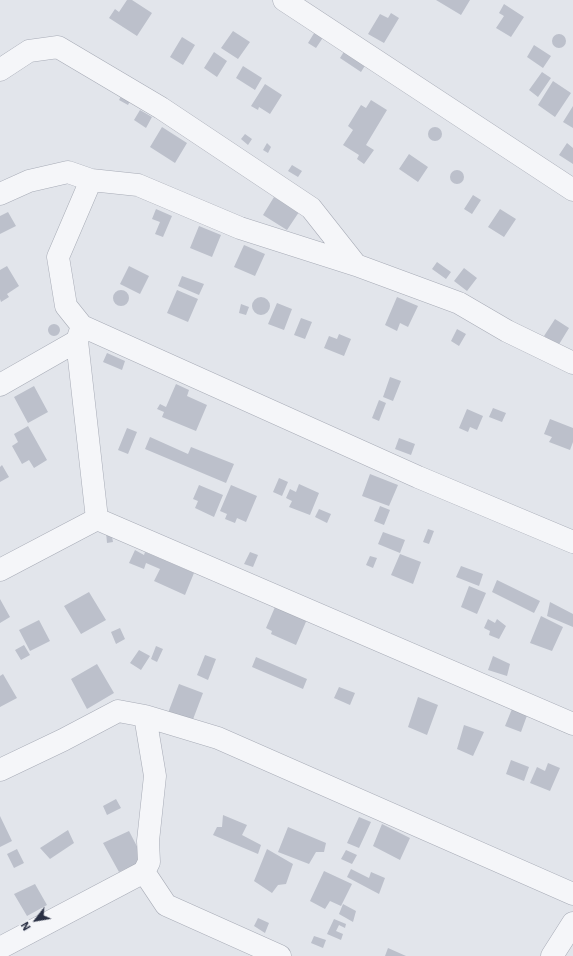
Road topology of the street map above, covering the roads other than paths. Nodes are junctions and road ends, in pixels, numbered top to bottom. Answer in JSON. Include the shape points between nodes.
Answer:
{"nodes":[{"id":1,"x":284,"y":0,"type":"edge"},
{"id":2,"x":0,"y":70,"type":"edge"},
{"id":3,"x":91,"y":180,"type":"junction"},
{"id":4,"x":573,"y":190,"type":"edge"},
{"id":5,"x":0,"y":194,"type":"edge"},
{"id":6,"x":356,"y":265,"type":"junction"},
{"id":7,"x":79,"y":334,"type":"junction"},
{"id":8,"x":573,"y":363,"type":"edge"},
{"id":9,"x":0,"y":385,"type":"edge"},
{"id":10,"x":97,"y":519,"type":"junction"},
{"id":11,"x":573,"y":542,"type":"edge"},
{"id":12,"x":0,"y":570,"type":"edge"},
{"id":13,"x":145,"y":716,"type":"junction"},
{"id":14,"x":573,"y":724,"type":"edge"},
{"id":15,"x":0,"y":770,"type":"edge"},
{"id":16,"x":144,"y":872,"type":"junction"},
{"id":17,"x":573,"y":894,"type":"edge"},
{"id":18,"x":573,"y":923,"type":"edge"},
{"id":19,"x":0,"y":948,"type":"edge"},
{"id":20,"x":280,"y":956,"type":"edge"},
{"id":21,"x":552,"y":956,"type":"edge"}],
"edges":[{"from":1,"to":4,"type":"street"},
{"from":2,"to":6,"type":"street","via":[[29,51],[58,47],[161,108],[311,208]]},
{"from":3,"to":5,"type":"street","via":[[68,172],[29,181]]},
{"from":3,"to":6,"type":"street","via":[[138,185],[240,228]]},
{"from":3,"to":7,"type":"street","via":[[58,257],[66,306]]},
{"from":6,"to":8,"type":"street","via":[[459,302],[507,331]]},
{"from":7,"to":9,"type":"street"},
{"from":7,"to":10,"type":"street"},
{"from":7,"to":11,"type":"street"},
{"from":10,"to":12,"type":"street"},
{"from":10,"to":14,"type":"street"},
{"from":13,"to":15,"type":"street","via":[[118,711]]},
{"from":13,"to":16,"type":"street","via":[[155,776],[148,841],[149,862]]},
{"from":13,"to":17,"type":"street","via":[[218,738]]},
{"from":16,"to":19,"type":"street"},
{"from":16,"to":20,"type":"street","via":[[166,905]]},
{"from":18,"to":21,"type":"street"}]}
